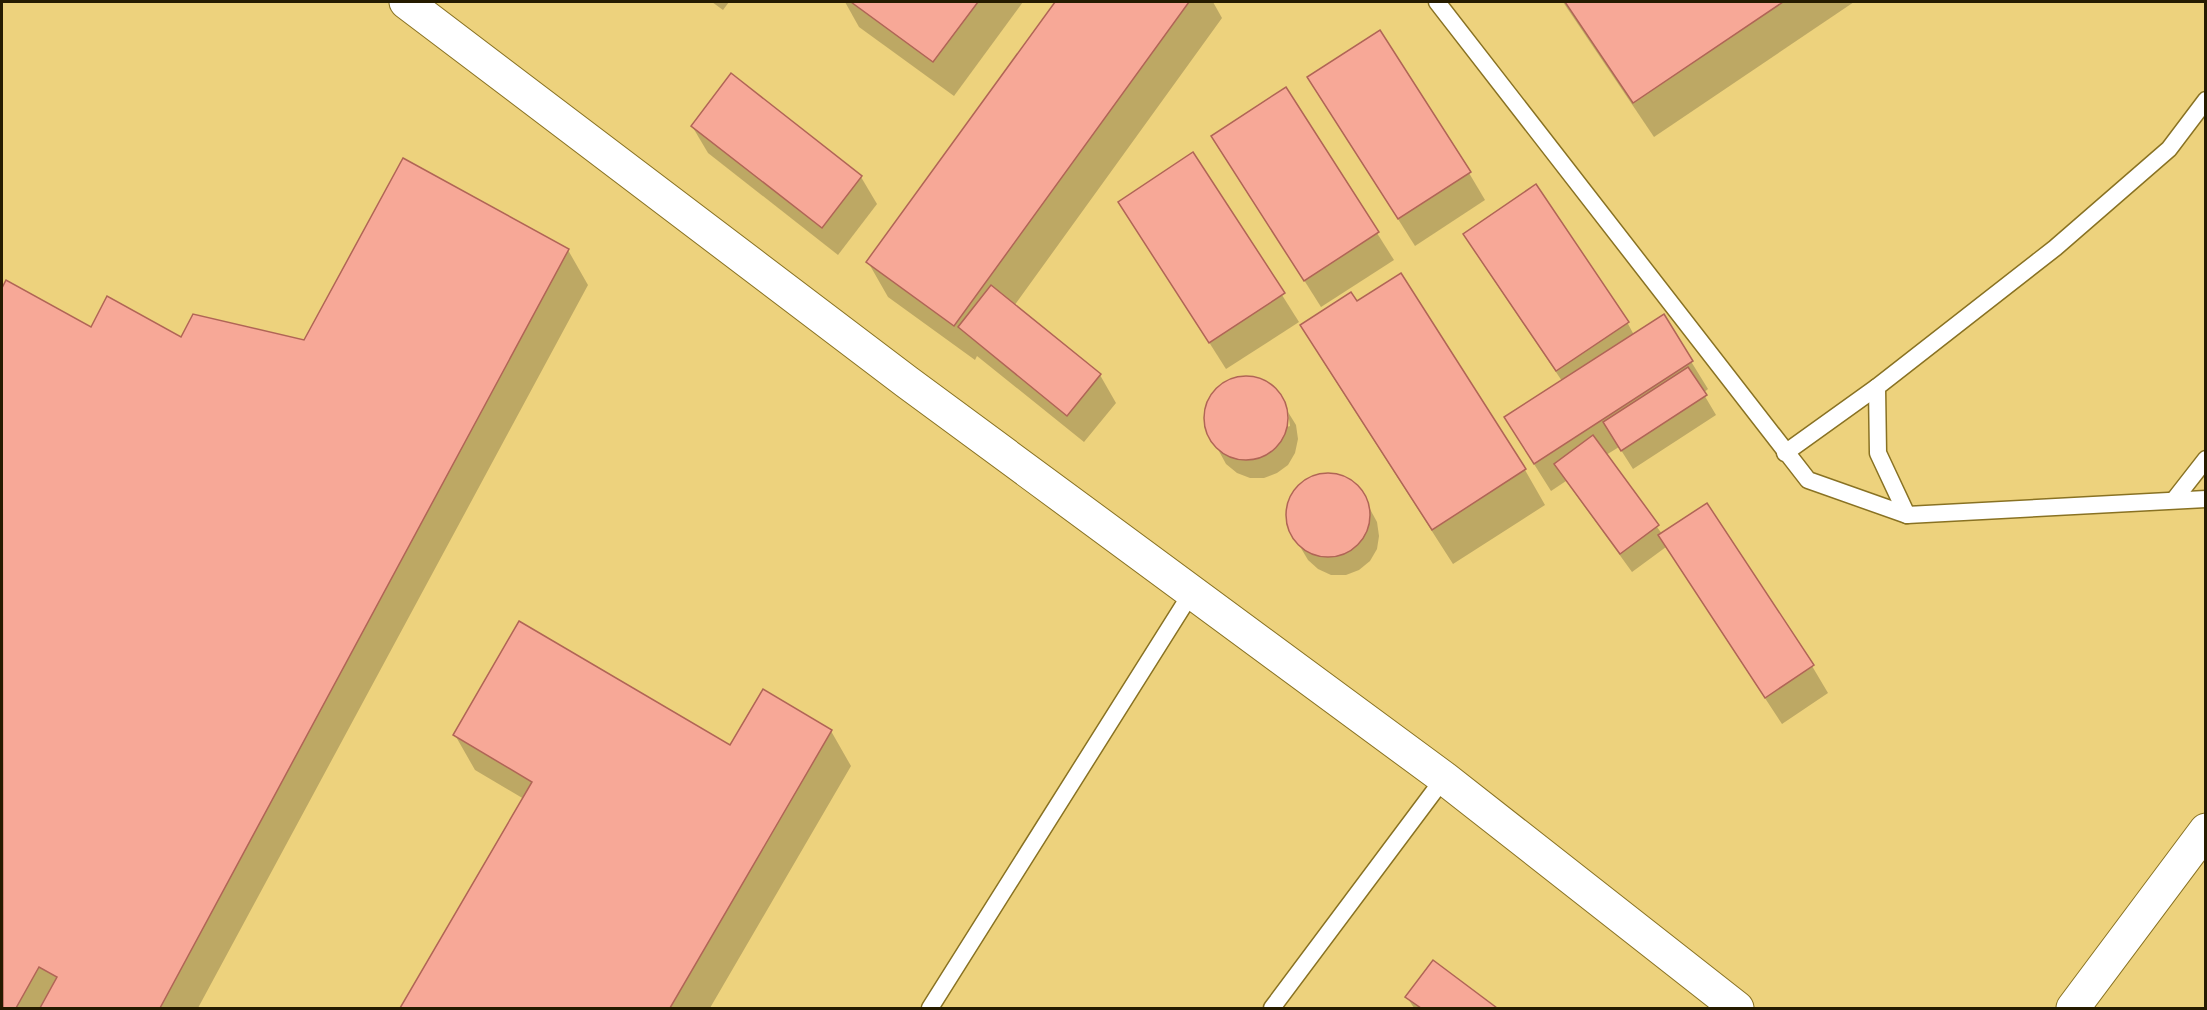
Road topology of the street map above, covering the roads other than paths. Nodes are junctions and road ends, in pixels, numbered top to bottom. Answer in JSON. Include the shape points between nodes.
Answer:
{"nodes":[{"id":1,"x":406,"y":2,"type":"edge"},
{"id":2,"x":1437,"y":2,"type":"edge"},
{"id":3,"x":2205,"y":100,"type":"edge"},
{"id":4,"x":1876,"y":387,"type":"junction"},
{"id":5,"x":1785,"y":453,"type":"junction"},
{"id":6,"x":2205,"y":459,"type":"edge"},
{"id":7,"x":2205,"y":499,"type":"edge"},
{"id":8,"x":2174,"y":500,"type":"junction"},
{"id":9,"x":1907,"y":515,"type":"junction"},
{"id":10,"x":1192,"y":592,"type":"junction"},
{"id":11,"x":1444,"y":778,"type":"junction"},
{"id":12,"x":2205,"y":830,"type":"edge"},
{"id":13,"x":1722,"y":1004,"type":"edge"},
{"id":14,"x":930,"y":1008,"type":"edge"},
{"id":15,"x":1272,"y":1008,"type":"edge"},
{"id":16,"x":2073,"y":1008,"type":"edge"}],
"edges":[{"from":1,"to":10,"type":"street","via":[[907,382]]},
{"from":2,"to":5,"type":"lane"},
{"from":3,"to":4,"type":"lane","via":[[2169,149],[2055,248]]},
{"from":4,"to":5,"type":"lane"},
{"from":4,"to":9,"type":"lane","via":[[1878,453]]},
{"from":5,"to":9,"type":"lane","via":[[1808,480]]},
{"from":6,"to":8,"type":"lane"},
{"from":7,"to":8,"type":"lane"},
{"from":8,"to":9,"type":"lane"},
{"from":10,"to":11,"type":"street"},
{"from":10,"to":14,"type":"lane"},
{"from":11,"to":13,"type":"street"},
{"from":11,"to":15,"type":"lane"},
{"from":12,"to":16,"type":"street"}]}
